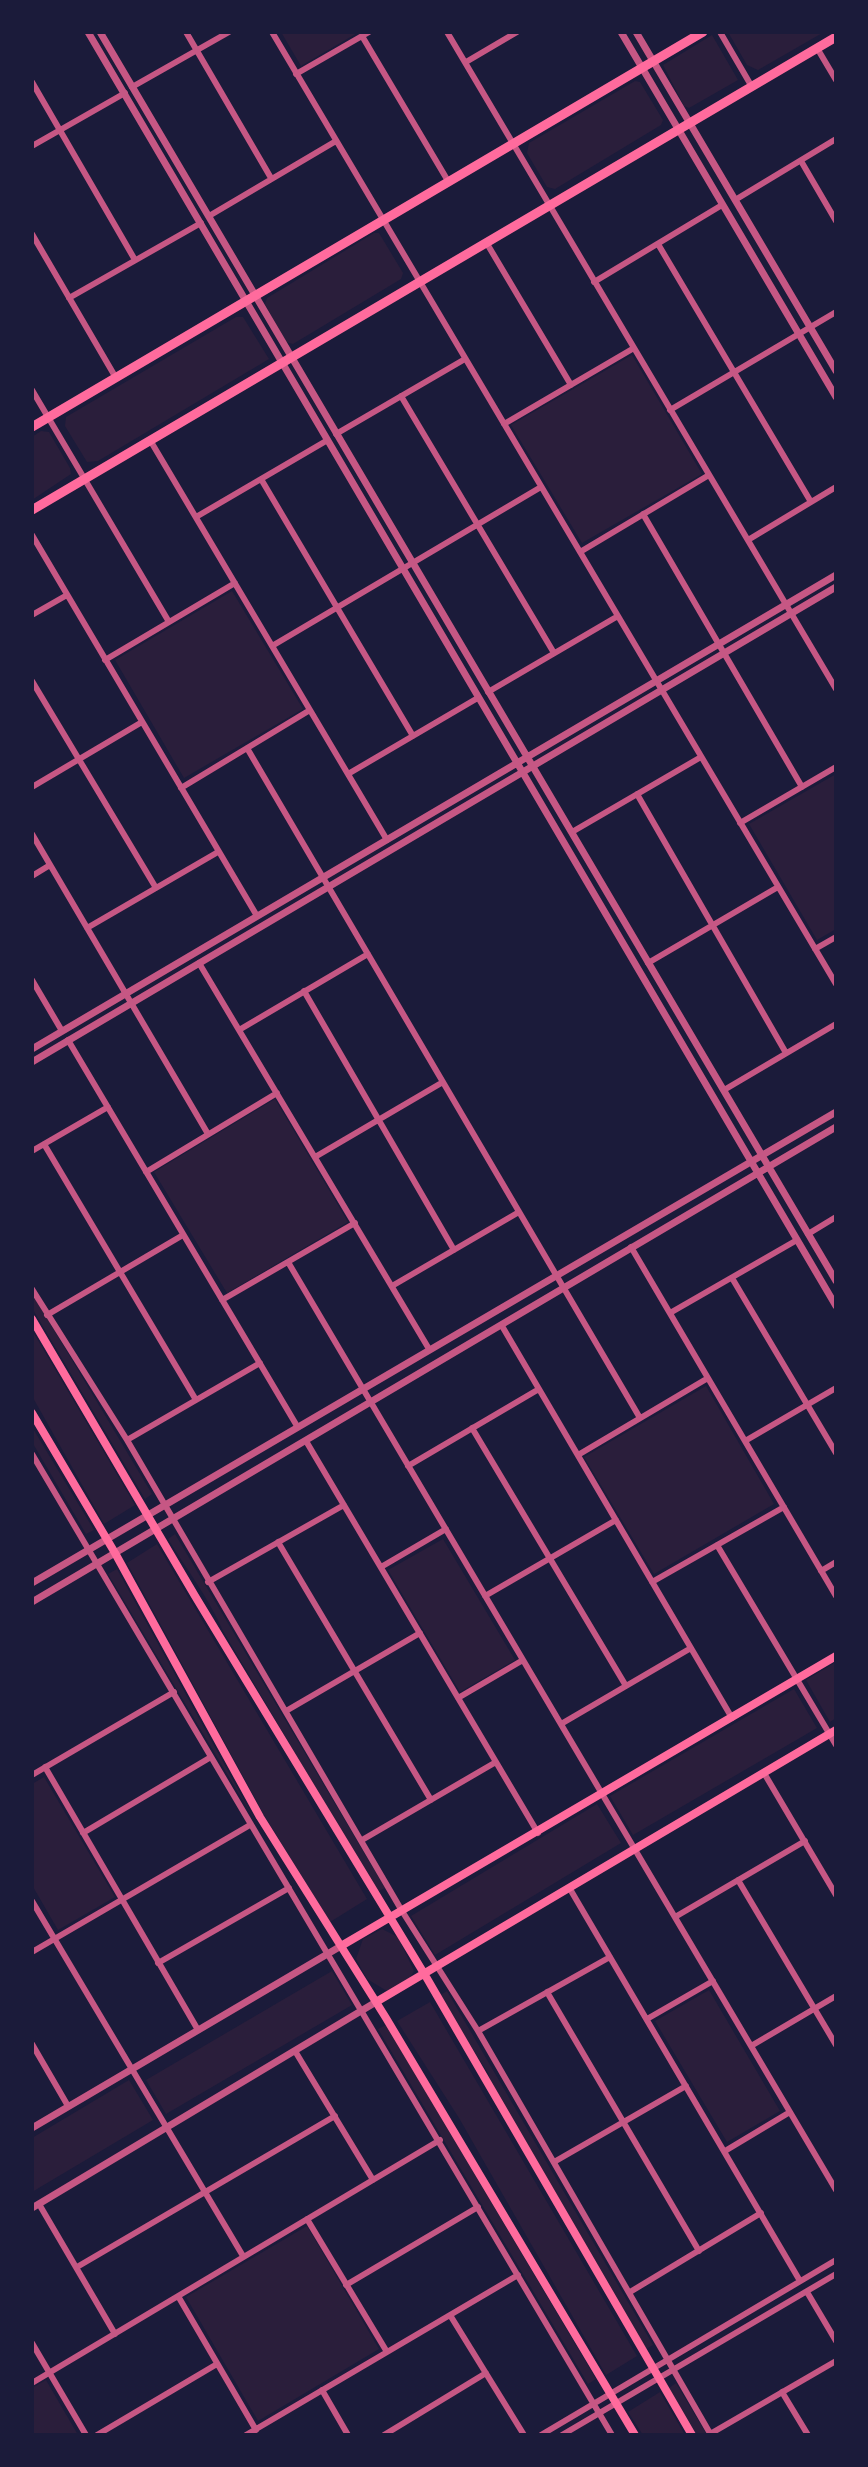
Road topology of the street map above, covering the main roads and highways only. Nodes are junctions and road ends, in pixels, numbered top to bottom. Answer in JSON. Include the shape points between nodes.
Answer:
{"nodes":[{"id":1,"x":703,"y":32,"type":"edge"},
{"id":2,"x":836,"y":37,"type":"edge"},
{"id":3,"x":32,"y":427,"type":"edge"},
{"id":4,"x":32,"y":510,"type":"edge"},
{"id":5,"x":32,"y":1319,"type":"edge"},
{"id":6,"x":32,"y":1413,"type":"edge"},
{"id":7,"x":836,"y":1656,"type":"edge"},
{"id":8,"x":833,"y":1732,"type":"edge"},
{"id":9,"x":390,"y":1917,"type":"junction"},
{"id":10,"x":341,"y":1946,"type":"junction"},
{"id":11,"x":425,"y":1975,"type":"junction"},
{"id":12,"x":376,"y":2002,"type":"junction"},
{"id":13,"x":635,"y":2435,"type":"edge"},
{"id":14,"x":692,"y":2435,"type":"edge"}],
"edges":[{"from":1,"to":3,"type":"main road"},
{"from":2,"to":4,"type":"main road"},
{"from":5,"to":9,"type":"main road"},
{"from":6,"to":10,"type":"main road","via":[[260,1817]]},
{"from":7,"to":9,"type":"main road"},
{"from":8,"to":11,"type":"main road"},
{"from":9,"to":10,"type":"main road"},
{"from":9,"to":11,"type":"main road"},
{"from":10,"to":12,"type":"main road"},
{"from":11,"to":12,"type":"main road"},
{"from":11,"to":14,"type":"main road"},
{"from":12,"to":13,"type":"main road"}]}
